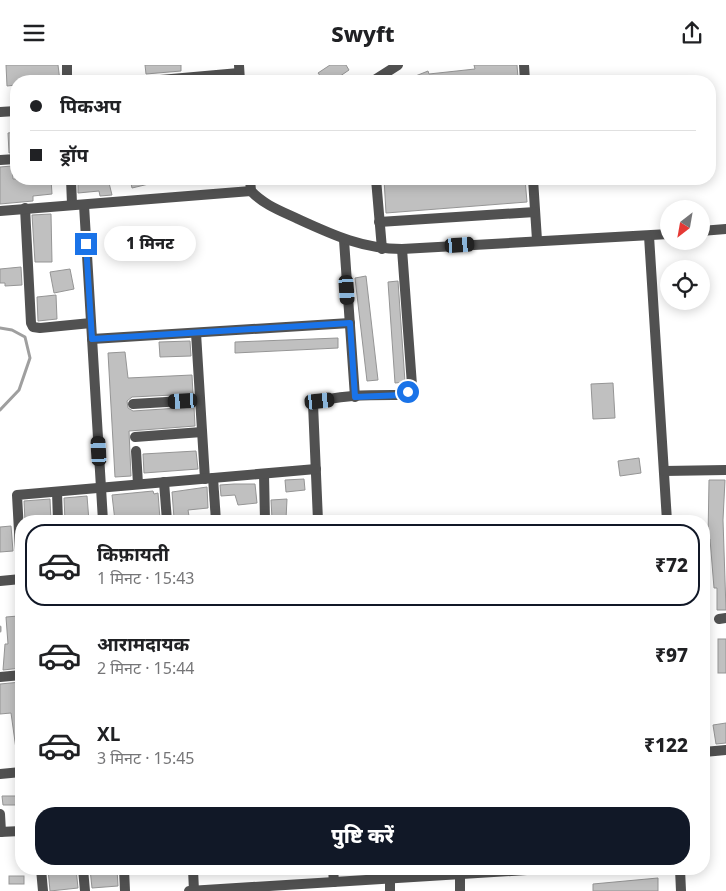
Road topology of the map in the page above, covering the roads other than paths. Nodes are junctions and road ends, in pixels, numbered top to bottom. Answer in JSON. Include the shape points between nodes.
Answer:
{"nodes":[{"id":1,"x":398,"y":65,"type":"edge"},
{"id":2,"x":239,"y":73,"type":"edge"},
{"id":3,"x":216,"y":75,"type":"edge"},
{"id":4,"x":382,"y":75,"type":"edge"},
{"id":5,"x":71,"y":185,"type":"edge"},
{"id":6,"x":250,"y":185,"type":"edge"},
{"id":7,"x":376,"y":185,"type":"edge"},
{"id":8,"x":533,"y":185,"type":"edge"},
{"id":9,"x":251,"y":191,"type":"junction"},
{"id":10,"x":72,"y":204,"type":"junction"},
{"id":11,"x":84,"y":205,"type":"junction"},
{"id":12,"x":25,"y":209,"type":"junction"},
{"id":13,"x":0,"y":211,"type":"edge"},
{"id":14,"x":535,"y":212,"type":"junction"},
{"id":15,"x":379,"y":221,"type":"junction"},
{"id":16,"x":726,"y":229,"type":"edge"},
{"id":17,"x":710,"y":230,"type":"edge"},
{"id":18,"x":660,"y":235,"type":"edge"},
{"id":19,"x":649,"y":236,"type":"junction"},
{"id":20,"x":344,"y":240,"type":"junction"},
{"id":21,"x":538,"y":240,"type":"junction"},
{"id":22,"x":382,"y":249,"type":"junction"},
{"id":23,"x":402,"y":249,"type":"junction"},
{"id":24,"x":91,"y":323,"type":"junction"},
{"id":25,"x":350,"y":323,"type":"junction"},
{"id":26,"x":196,"y":333,"type":"junction"},
{"id":27,"x":92,"y":339,"type":"junction"},
{"id":28,"x":355,"y":397,"type":"junction"},
{"id":29,"x":200,"y":400,"type":"junction"},
{"id":30,"x":133,"y":404,"type":"dead end"},
{"id":31,"x":202,"y":432,"type":"junction"},
{"id":32,"x":135,"y":437,"type":"dead end"},
{"id":33,"x":136,"y":451,"type":"dead end"},
{"id":34,"x":316,"y":469,"type":"junction"},
{"id":35,"x":726,"y":470,"type":"edge"},
{"id":36,"x":664,"y":471,"type":"junction"},
{"id":37,"x":264,"y":474,"type":"junction"},
{"id":38,"x":209,"y":479,"type":"junction"},
{"id":39,"x":164,"y":482,"type":"junction"},
{"id":40,"x":138,"y":485,"type":"junction"},
{"id":41,"x":101,"y":488,"type":"junction"},
{"id":42,"x":57,"y":492,"type":"junction"},
{"id":43,"x":18,"y":515,"type":"edge"},
{"id":44,"x":58,"y":515,"type":"edge"},
{"id":45,"x":103,"y":515,"type":"edge"},
{"id":46,"x":167,"y":515,"type":"edge"},
{"id":47,"x":215,"y":515,"type":"edge"},
{"id":48,"x":265,"y":515,"type":"edge"},
{"id":49,"x":318,"y":515,"type":"edge"},
{"id":50,"x":667,"y":515,"type":"edge"},
{"id":51,"x":15,"y":580,"type":"edge"},
{"id":52,"x":0,"y":581,"type":"edge"},
{"id":53,"x":15,"y":676,"type":"edge"},
{"id":54,"x":0,"y":677,"type":"edge"},
{"id":55,"x":726,"y":750,"type":"edge"},
{"id":56,"x":710,"y":751,"type":"edge"},
{"id":57,"x":15,"y":773,"type":"edge"},
{"id":58,"x":0,"y":774,"type":"edge"},
{"id":59,"x":0,"y":814,"type":"edge"},
{"id":60,"x":15,"y":831,"type":"edge"},
{"id":61,"x":1,"y":832,"type":"edge"},
{"id":62,"x":42,"y":875,"type":"edge"},
{"id":63,"x":83,"y":875,"type":"edge"},
{"id":64,"x":124,"y":875,"type":"edge"},
{"id":65,"x":193,"y":875,"type":"edge"},
{"id":66,"x":333,"y":875,"type":"edge"},
{"id":67,"x":442,"y":875,"type":"edge"},
{"id":68,"x":460,"y":875,"type":"edge"},
{"id":69,"x":680,"y":875,"type":"edge"},
{"id":70,"x":390,"y":878,"type":"junction"},
{"id":71,"x":334,"y":882,"type":"junction"},
{"id":72,"x":234,"y":889,"type":"edge"},
{"id":73,"x":43,"y":891,"type":"edge"},
{"id":74,"x":84,"y":891,"type":"edge"},
{"id":75,"x":125,"y":891,"type":"edge"},
{"id":76,"x":188,"y":891,"type":"edge"},
{"id":77,"x":194,"y":891,"type":"edge"},
{"id":78,"x":390,"y":891,"type":"edge"},
{"id":79,"x":460,"y":891,"type":"edge"},
{"id":80,"x":681,"y":891,"type":"edge"}],
"edges":[{"from":1,"to":4,"type":"street"},
{"from":2,"to":3,"type":"street"},
{"from":5,"to":10,"type":"street"},
{"from":6,"to":9,"type":"street"},
{"from":7,"to":15,"type":"street"},
{"from":8,"to":14,"type":"street"},
{"from":9,"to":11,"type":"street"},
{"from":9,"to":20,"type":"street","via":[[270,206]]},
{"from":10,"to":11,"type":"street"},
{"from":10,"to":12,"type":"street"},
{"from":11,"to":24,"type":"street"},
{"from":12,"to":13,"type":"street"},
{"from":12,"to":24,"type":"street","via":[[33,327]]},
{"from":14,"to":15,"type":"street"},
{"from":14,"to":21,"type":"street"},
{"from":15,"to":22,"type":"street"},
{"from":16,"to":17,"type":"street"},
{"from":18,"to":19,"type":"street"},
{"from":19,"to":21,"type":"street"},
{"from":19,"to":36,"type":"street"},
{"from":20,"to":22,"type":"street"},
{"from":20,"to":25,"type":"street"},
{"from":21,"to":23,"type":"street"},
{"from":22,"to":23,"type":"street"},
{"from":23,"to":28,"type":"street","via":[[412,385],[402,395]]},
{"from":24,"to":27,"type":"street"},
{"from":25,"to":26,"type":"street"},
{"from":25,"to":28,"type":"street"},
{"from":26,"to":27,"type":"street"},
{"from":26,"to":29,"type":"street"},
{"from":27,"to":41,"type":"street"},
{"from":28,"to":34,"type":"street","via":[[313,404]]},
{"from":29,"to":30,"type":"street"},
{"from":29,"to":31,"type":"street"},
{"from":31,"to":32,"type":"street"},
{"from":31,"to":38,"type":"street"},
{"from":33,"to":40,"type":"street"},
{"from":34,"to":37,"type":"street"},
{"from":34,"to":49,"type":"street"},
{"from":35,"to":36,"type":"street"},
{"from":36,"to":50,"type":"street"},
{"from":37,"to":38,"type":"street"},
{"from":37,"to":48,"type":"street"},
{"from":38,"to":39,"type":"street"},
{"from":38,"to":47,"type":"street"},
{"from":39,"to":40,"type":"street"},
{"from":39,"to":46,"type":"street"},
{"from":40,"to":41,"type":"street"},
{"from":41,"to":42,"type":"street"},
{"from":41,"to":45,"type":"street"},
{"from":42,"to":43,"type":"street","via":[[17,495]]},
{"from":42,"to":44,"type":"street"},
{"from":51,"to":52,"type":"street"},
{"from":53,"to":54,"type":"street"},
{"from":55,"to":56,"type":"street"},
{"from":57,"to":58,"type":"street"},
{"from":59,"to":61,"type":"street"},
{"from":60,"to":61,"type":"street"},
{"from":62,"to":73,"type":"street"},
{"from":63,"to":74,"type":"street"},
{"from":64,"to":75,"type":"street"},
{"from":65,"to":77,"type":"street"},
{"from":66,"to":71,"type":"street"},
{"from":67,"to":70,"type":"street"},
{"from":68,"to":79,"type":"street"},
{"from":69,"to":80,"type":"street"},
{"from":70,"to":71,"type":"street"},
{"from":70,"to":78,"type":"street"},
{"from":71,"to":72,"type":"street"},
{"from":72,"to":77,"type":"street"},
{"from":76,"to":77,"type":"street"}]}
